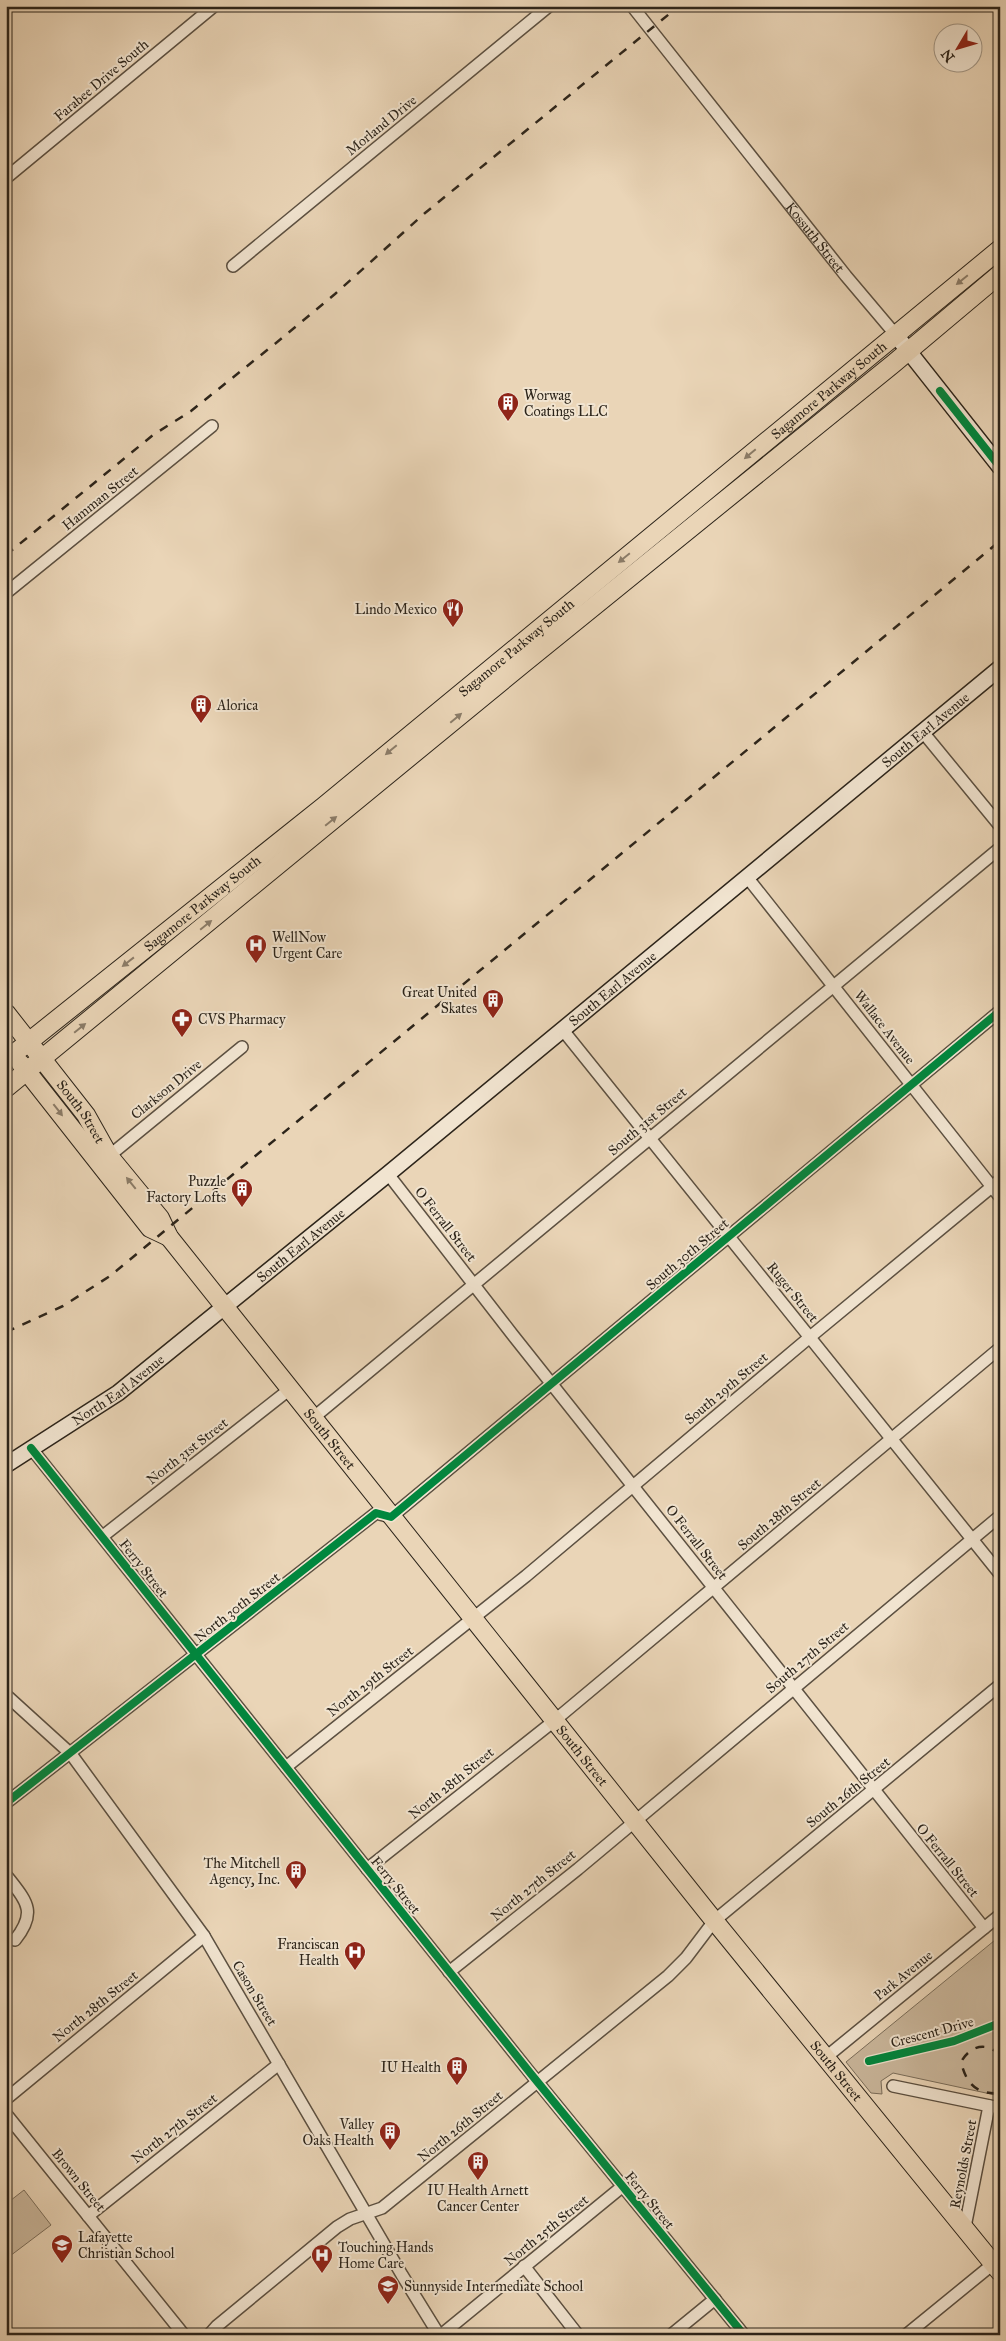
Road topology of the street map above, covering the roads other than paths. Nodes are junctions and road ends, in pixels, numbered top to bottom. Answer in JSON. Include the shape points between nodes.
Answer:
{"nodes":[{"id":1,"x":214,"y":6,"type":"edge"},
{"id":2,"x":549,"y":6,"type":"edge"},
{"id":3,"x":632,"y":6,"type":"edge"},
{"id":4,"x":6,"y":178,"type":"edge"},
{"id":5,"x":1000,"y":248,"type":"edge"},
{"id":6,"x":233,"y":266,"type":"dead end"},
{"id":7,"x":1000,"y":274,"type":"edge"},
{"id":8,"x":895,"y":334,"type":"junction"},
{"id":9,"x":908,"y":351,"type":"junction"},
{"id":10,"x":212,"y":426,"type":"dead end"},
{"id":11,"x":1000,"y":467,"type":"edge"},
{"id":12,"x":6,"y":593,"type":"edge"},
{"id":13,"x":1000,"y":668,"type":"edge"},
{"id":14,"x":922,"y":731,"type":"junction"},
{"id":15,"x":1000,"y":826,"type":"edge"},
{"id":16,"x":1000,"y":848,"type":"edge"},
{"id":17,"x":747,"y":876,"type":"junction"},
{"id":18,"x":833,"y":986,"type":"junction"},
{"id":19,"x":1000,"y":1011,"type":"edge"},
{"id":20,"x":6,"y":1013,"type":"edge"},
{"id":21,"x":562,"y":1029,"type":"junction"},
{"id":22,"x":28,"y":1041,"type":"junction"},
{"id":23,"x":242,"y":1047,"type":"dead end"},
{"id":24,"x":9,"y":1053,"type":"edge"},
{"id":25,"x":43,"y":1059,"type":"junction"},
{"id":26,"x":28,"y":1071,"type":"junction"},
{"id":27,"x":911,"y":1085,"type":"junction"},
{"id":28,"x":6,"y":1088,"type":"edge"},
{"id":29,"x":650,"y":1138,"type":"junction"},
{"id":30,"x":109,"y":1156,"type":"junction"},
{"id":31,"x":388,"y":1174,"type":"junction"},
{"id":32,"x":996,"y":1183,"type":"edge"},
{"id":33,"x":1000,"y":1197,"type":"edge"},
{"id":34,"x":728,"y":1236,"type":"junction"},
{"id":35,"x":168,"y":1237,"type":"junction"},
{"id":36,"x":474,"y":1284,"type":"junction"},
{"id":37,"x":225,"y":1306,"type":"junction"},
{"id":38,"x":810,"y":1337,"type":"junction"},
{"id":39,"x":1000,"y":1348,"type":"edge"},
{"id":40,"x":552,"y":1384,"type":"junction"},
{"id":41,"x":290,"y":1389,"type":"junction"},
{"id":42,"x":313,"y":1418,"type":"junction"},
{"id":43,"x":892,"y":1440,"type":"junction"},
{"id":44,"x":31,"y":1448,"type":"junction"},
{"id":45,"x":6,"y":1464,"type":"edge"},
{"id":46,"x":634,"y":1486,"type":"junction"},
{"id":47,"x":1000,"y":1516,"type":"edge"},
{"id":48,"x":391,"y":1517,"type":"junction"},
{"id":49,"x":103,"y":1536,"type":"junction"},
{"id":50,"x":972,"y":1539,"type":"junction"},
{"id":51,"x":1000,"y":1574,"type":"edge"},
{"id":52,"x":714,"y":1587,"type":"junction"},
{"id":53,"x":473,"y":1619,"type":"junction"},
{"id":54,"x":196,"y":1655,"type":"junction"},
{"id":55,"x":1000,"y":1684,"type":"edge"},
{"id":56,"x":793,"y":1688,"type":"junction"},
{"id":57,"x":6,"y":1695,"type":"edge"},
{"id":58,"x":554,"y":1721,"type":"junction"},
{"id":59,"x":71,"y":1754,"type":"junction"},
{"id":60,"x":286,"y":1767,"type":"junction"},
{"id":61,"x":874,"y":1790,"type":"junction"},
{"id":62,"x":6,"y":1803,"type":"edge"},
{"id":63,"x":634,"y":1821,"type":"junction"},
{"id":64,"x":367,"y":1869,"type":"junction"},
{"id":65,"x":6,"y":1876,"type":"edge"},
{"id":66,"x":1000,"y":1915,"type":"edge"},
{"id":67,"x":714,"y":1922,"type":"junction"},
{"id":68,"x":984,"y":1928,"type":"junction"},
{"id":69,"x":204,"y":1936,"type":"junction"},
{"id":70,"x":15,"y":1940,"type":"dead end"},
{"id":71,"x":449,"y":1972,"type":"junction"},
{"id":72,"x":825,"y":2058,"type":"junction"},
{"id":73,"x":279,"y":2064,"type":"junction"},
{"id":74,"x":538,"y":2082,"type":"junction"},
{"id":75,"x":893,"y":2086,"type":"dead end"},
{"id":76,"x":6,"y":2099,"type":"edge"},
{"id":77,"x":994,"y":2107,"type":"edge"},
{"id":78,"x":6,"y":2114,"type":"edge"},
{"id":79,"x":623,"y":2186,"type":"junction"},
{"id":80,"x":367,"y":2214,"type":"junction"},
{"id":81,"x":88,"y":2216,"type":"junction"},
{"id":82,"x":965,"y":2227,"type":"junction"},
{"id":83,"x":524,"y":2266,"type":"junction"},
{"id":84,"x":998,"y":2267,"type":"edge"},
{"id":85,"x":715,"y":2299,"type":"junction"},
{"id":86,"x":184,"y":2335,"type":"edge"},
{"id":87,"x":209,"y":2335,"type":"edge"},
{"id":88,"x":440,"y":2335,"type":"edge"},
{"id":89,"x":578,"y":2335,"type":"edge"},
{"id":90,"x":671,"y":2335,"type":"edge"},
{"id":91,"x":744,"y":2335,"type":"edge"},
{"id":92,"x":906,"y":2335,"type":"edge"}],
"edges":[{"from":1,"to":4,"type":"street","name":"Farabee Drive South"},
{"from":2,"to":6,"type":"street","name":"Morland Drive"},
{"from":3,"to":8,"type":"street","name":"Kossuth Street"},
{"from":5,"to":8,"type":"main road","name":"Sagamore Parkway South","one_way":true},
{"from":7,"to":9,"type":"main road","name":"Sagamore Parkway South"},
{"from":8,"to":9,"type":"street","name":"Kossuth Street"},
{"from":8,"to":22,"type":"main road","name":"Sagamore Parkway South","one_way":true,"via":[[329,802]]},
{"from":9,"to":11,"type":"street","name":"Kossuth Street"},
{"from":25,"to":9,"type":"main road","name":"Sagamore Parkway South","one_way":true},
{"from":10,"to":12,"type":"street","name":"Hamman Street"},
{"from":13,"to":14,"type":"street","name":"South Earl Avenue"},
{"from":14,"to":15,"type":"street"},
{"from":14,"to":17,"type":"street","name":"South Earl Avenue"},
{"from":16,"to":18,"type":"street","name":"South 31st Street"},
{"from":17,"to":18,"type":"street","name":"Wallace Avenue"},
{"from":17,"to":21,"type":"street","name":"South Earl Avenue"},
{"from":18,"to":27,"type":"street","name":"Wallace Avenue"},
{"from":18,"to":29,"type":"street","name":"South 31st Street"},
{"from":19,"to":27,"type":"street","name":"South 30th Street"},
{"from":20,"to":22,"type":"main road","name":"South Street"},
{"from":21,"to":29,"type":"street","name":"Ruger Street"},
{"from":21,"to":31,"type":"street","name":"South Earl Avenue"},
{"from":22,"to":24,"type":"main road","name":"Sagamore Parkway South"},
{"from":22,"to":25,"type":"main road","name":"South Street"},
{"from":23,"to":30,"type":"street","name":"Clarkson Drive"},
{"from":24,"to":26,"type":"main road","name":"South Street"},
{"from":25,"to":26,"type":"main road","name":"Sagamore Parkway South"},
{"from":25,"to":30,"type":"main road","name":"South Street","via":[[86,1116]]},
{"from":26,"to":28,"type":"main road","name":"Sagamore Parkway South"},
{"from":26,"to":35,"type":"main road","name":"South Street","one_way":true,"via":[[150,1228]]},
{"from":27,"to":32,"type":"street","name":"Wallace Avenue"},
{"from":27,"to":34,"type":"street","name":"South 30th Street"},
{"from":29,"to":34,"type":"street","name":"Ruger Street"},
{"from":29,"to":36,"type":"street","name":"South 31st Street"},
{"from":35,"to":30,"type":"main road","name":"South Street","one_way":true,"via":[[160,1218]]},
{"from":31,"to":36,"type":"street","name":"O Ferrall Street"},
{"from":31,"to":37,"type":"street","name":"South Earl Avenue"},
{"from":32,"to":33,"type":"street","name":"Wallace Avenue"},
{"from":32,"to":38,"type":"street","name":"South 29th Street"},
{"from":34,"to":38,"type":"street","name":"Ruger Street"},
{"from":34,"to":40,"type":"street","name":"South 30th Street"},
{"from":35,"to":37,"type":"main road","name":"South Street"},
{"from":36,"to":40,"type":"street","name":"O Ferrall Street"},
{"from":36,"to":42,"type":"street","name":"South 31st Street"},
{"from":37,"to":41,"type":"main road","name":"South Street"},
{"from":37,"to":44,"type":"street","name":"North Earl Avenue","via":[[118,1394]]},
{"from":38,"to":43,"type":"street","name":"Ruger Street"},
{"from":38,"to":46,"type":"street","name":"South 29th Street"},
{"from":39,"to":43,"type":"street","name":"South 28th Street"},
{"from":40,"to":46,"type":"street","name":"O Ferrall Street"},
{"from":40,"to":48,"type":"street","name":"South 30th Street"},
{"from":41,"to":42,"type":"main road","name":"South Street"},
{"from":41,"to":49,"type":"street","name":"North 31st Street"},
{"from":42,"to":48,"type":"main road","name":"South Street"},
{"from":43,"to":50,"type":"street","name":"Ruger Street"},
{"from":43,"to":52,"type":"street","name":"South 28th Street"},
{"from":44,"to":45,"type":"street","name":"North Earl Avenue"},
{"from":44,"to":49,"type":"street","name":"Ferry Street"},
{"from":46,"to":52,"type":"street","name":"O Ferrall Street"},
{"from":46,"to":53,"type":"street","name":"South 29th Street"},
{"from":47,"to":50,"type":"street","name":"South 27th Street"},
{"from":48,"to":53,"type":"main road","name":"South Street"},
{"from":48,"to":54,"type":"street","name":"North 30th Street","via":[[376,1513]]},
{"from":49,"to":54,"type":"street","name":"Ferry Street"},
{"from":50,"to":51,"type":"street","name":"Ruger Street"},
{"from":50,"to":56,"type":"street","name":"South 27th Street"},
{"from":52,"to":56,"type":"street","name":"O Ferrall Street"},
{"from":52,"to":58,"type":"street","name":"South 28th Street"},
{"from":53,"to":58,"type":"main road","name":"South Street"},
{"from":53,"to":60,"type":"street","name":"North 29th Street"},
{"from":54,"to":59,"type":"street","name":"North 30th Street"},
{"from":54,"to":60,"type":"street","name":"Ferry Street"},
{"from":55,"to":61,"type":"street","name":"South 26th Street"},
{"from":56,"to":61,"type":"street","name":"O Ferrall Street"},
{"from":56,"to":63,"type":"street","name":"South 27th Street"},
{"from":57,"to":59,"type":"street","name":"Cason Street"},
{"from":58,"to":63,"type":"main road","name":"South Street"},
{"from":58,"to":64,"type":"street","name":"North 28th Street"},
{"from":59,"to":62,"type":"street","name":"North 30th Street"},
{"from":59,"to":69,"type":"street","name":"Cason Street"},
{"from":60,"to":64,"type":"street","name":"Ferry Street"},
{"from":61,"to":67,"type":"street","name":"South 26th Street"},
{"from":61,"to":68,"type":"street","name":"O Ferrall Street"},
{"from":63,"to":67,"type":"main road","name":"South Street"},
{"from":63,"to":71,"type":"street","name":"North 27th Street"},
{"from":64,"to":71,"type":"street","name":"Ferry Street"},
{"from":65,"to":70,"type":"street","via":[[24,1898],[28,1913],[26,1926]]},
{"from":66,"to":68,"type":"street","name":"Park Avenue"},
{"from":67,"to":72,"type":"main road","name":"South Street"},
{"from":67,"to":74,"type":"street","name":"North 26th Street","via":[[668,1976]]},
{"from":68,"to":72,"type":"street","name":"Park Avenue"},
{"from":69,"to":73,"type":"street","name":"Cason Street"},
{"from":69,"to":76,"type":"street","name":"North 28th Street"},
{"from":71,"to":74,"type":"street","name":"Ferry Street"},
{"from":72,"to":82,"type":"main road","name":"South Street"},
{"from":73,"to":80,"type":"street","name":"Cason Street"},
{"from":73,"to":81,"type":"street","name":"North 27th Street"},
{"from":74,"to":79,"type":"street","name":"Ferry Street"},
{"from":74,"to":80,"type":"street","name":"North 26th Street","via":[[382,2208]]},
{"from":75,"to":77,"type":"street"},
{"from":77,"to":82,"type":"street","name":"Reynolds Street"},
{"from":78,"to":81,"type":"street","name":"Brown Street"},
{"from":79,"to":83,"type":"street","name":"North 25th Street"},
{"from":79,"to":85,"type":"street","name":"Ferry Street"},
{"from":80,"to":87,"type":"street","name":"North 26th Street","via":[[350,2218],[337,2227]]},
{"from":80,"to":88,"type":"street","name":"Cason Street"},
{"from":81,"to":86,"type":"street","name":"Brown Street"},
{"from":82,"to":84,"type":"main road","name":"South Street"},
{"from":83,"to":88,"type":"street","name":"North 25th Street"},
{"from":83,"to":89,"type":"street"},
{"from":84,"to":92,"type":"street"},
{"from":85,"to":90,"type":"street"},
{"from":85,"to":91,"type":"street","name":"Ferry Street"}]}
